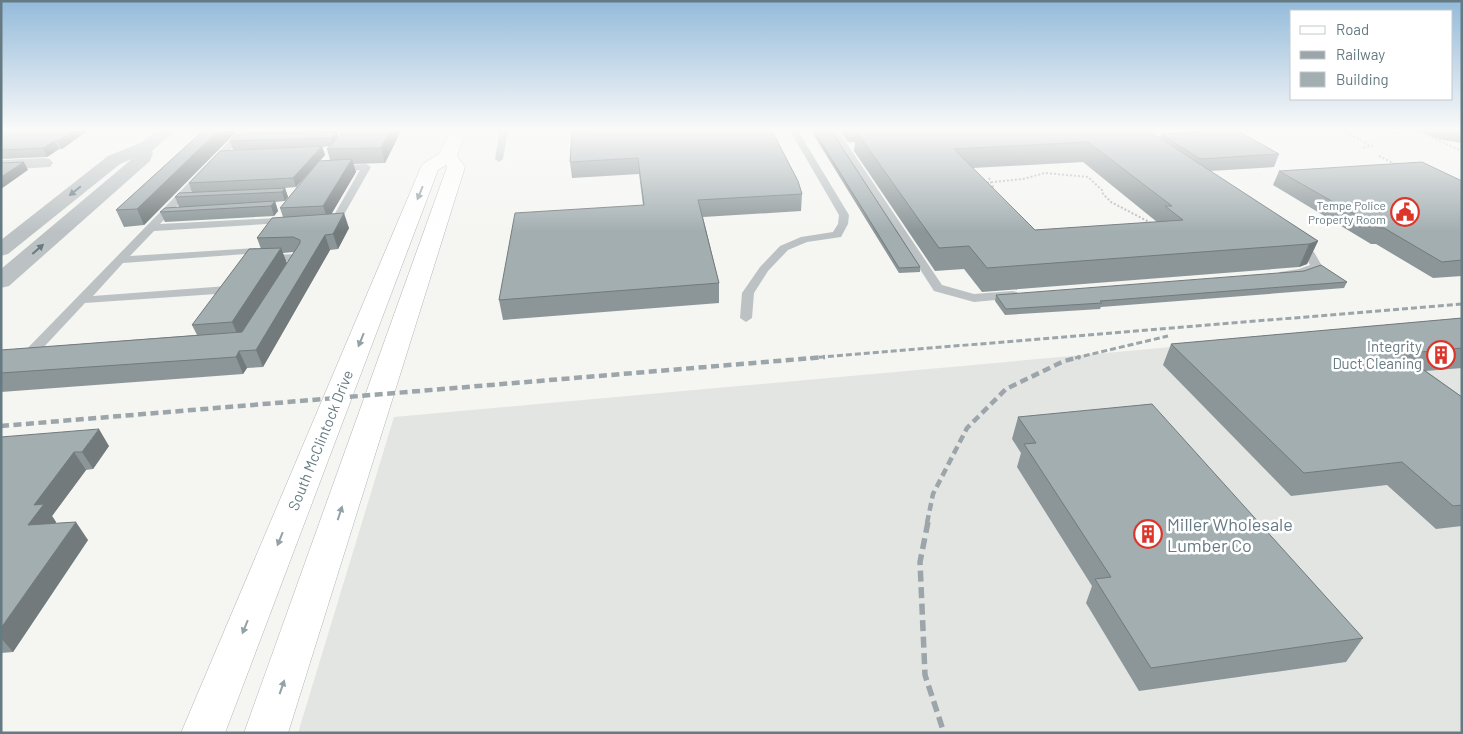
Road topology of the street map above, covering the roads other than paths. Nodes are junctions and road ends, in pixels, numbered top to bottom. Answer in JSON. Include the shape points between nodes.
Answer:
{"nodes":[{"id":1,"x":39,"y":163,"type":"edge"},
{"id":2,"x":110,"y":163,"type":"edge"},
{"id":3,"x":138,"y":163,"type":"edge"},
{"id":4,"x":217,"y":163,"type":"edge"},
{"id":5,"x":437,"y":163,"type":"edge"},
{"id":6,"x":453,"y":163,"type":"edge"},
{"id":7,"x":813,"y":163,"type":"edge"},
{"id":8,"x":860,"y":163,"type":"edge"},
{"id":9,"x":1,"y":165,"type":"edge"},
{"id":10,"x":328,"y":169,"type":"edge"},
{"id":11,"x":198,"y":197,"type":"edge"},
{"id":12,"x":179,"y":198,"type":"junction"},
{"id":13,"x":184,"y":212,"type":"edge"},
{"id":14,"x":165,"y":213,"type":"junction"},
{"id":15,"x":315,"y":226,"type":"edge"},
{"id":16,"x":290,"y":227,"type":"edge"},
{"id":17,"x":150,"y":228,"type":"junction"},
{"id":18,"x":1288,"y":239,"type":"edge"},
{"id":19,"x":264,"y":240,"type":"junction"},
{"id":20,"x":1,"y":250,"type":"edge"},
{"id":21,"x":120,"y":260,"type":"junction"},
{"id":22,"x":1271,"y":275,"type":"edge"},
{"id":23,"x":283,"y":280,"type":"edge"},
{"id":24,"x":1,"y":281,"type":"edge"},
{"id":25,"x":230,"y":287,"type":"joint"},
{"id":26,"x":1024,"y":294,"type":"edge"},
{"id":27,"x":81,"y":300,"type":"junction"},
{"id":28,"x":219,"y":302,"type":"edge"},
{"id":29,"x":746,"y":318,"type":"dead end"},
{"id":30,"x":42,"y":359,"type":"edge"},
{"id":31,"x":203,"y":733,"type":"edge"},
{"id":32,"x":266,"y":733,"type":"edge"}],
"edges":[{"from":1,"to":9,"type":"street"},
{"from":2,"to":20,"type":"street","one_way":true},
{"from":24,"to":3,"type":"street","one_way":true},
{"from":4,"to":12,"type":"lane"},
{"from":5,"to":31,"type":"main road","name":"South McClintock Drive","one_way":true,"via":[[430,168]]},
{"from":32,"to":6,"type":"main road","one_way":true,"via":[[456,167]]},
{"from":7,"to":29,"type":"lane","via":[[844,215],[843,224],[837,235],[805,240],[784,248],[748,293]]},
{"from":8,"to":26,"type":"lane","via":[[938,288],[974,298]]},
{"from":10,"to":15,"type":"lane","via":[[366,167],[332,225]]},
{"from":11,"to":12,"type":"lane"},
{"from":12,"to":14,"type":"lane"},
{"from":13,"to":14,"type":"lane"},
{"from":14,"to":17,"type":"lane"},
{"from":16,"to":19,"type":"lane"},
{"from":17,"to":19,"type":"lane"},
{"from":17,"to":21,"type":"lane"},
{"from":18,"to":22,"type":"lane","via":[[1310,254],[1316,266],[1300,272]]},
{"from":19,"to":21,"type":"lane"},
{"from":19,"to":23,"type":"lane","via":[[298,257]]},
{"from":21,"to":27,"type":"lane"},
{"from":25,"to":27,"type":"lane"},
{"from":25,"to":28,"type":"lane"},
{"from":27,"to":30,"type":"lane","via":[[23,361]]}]}
